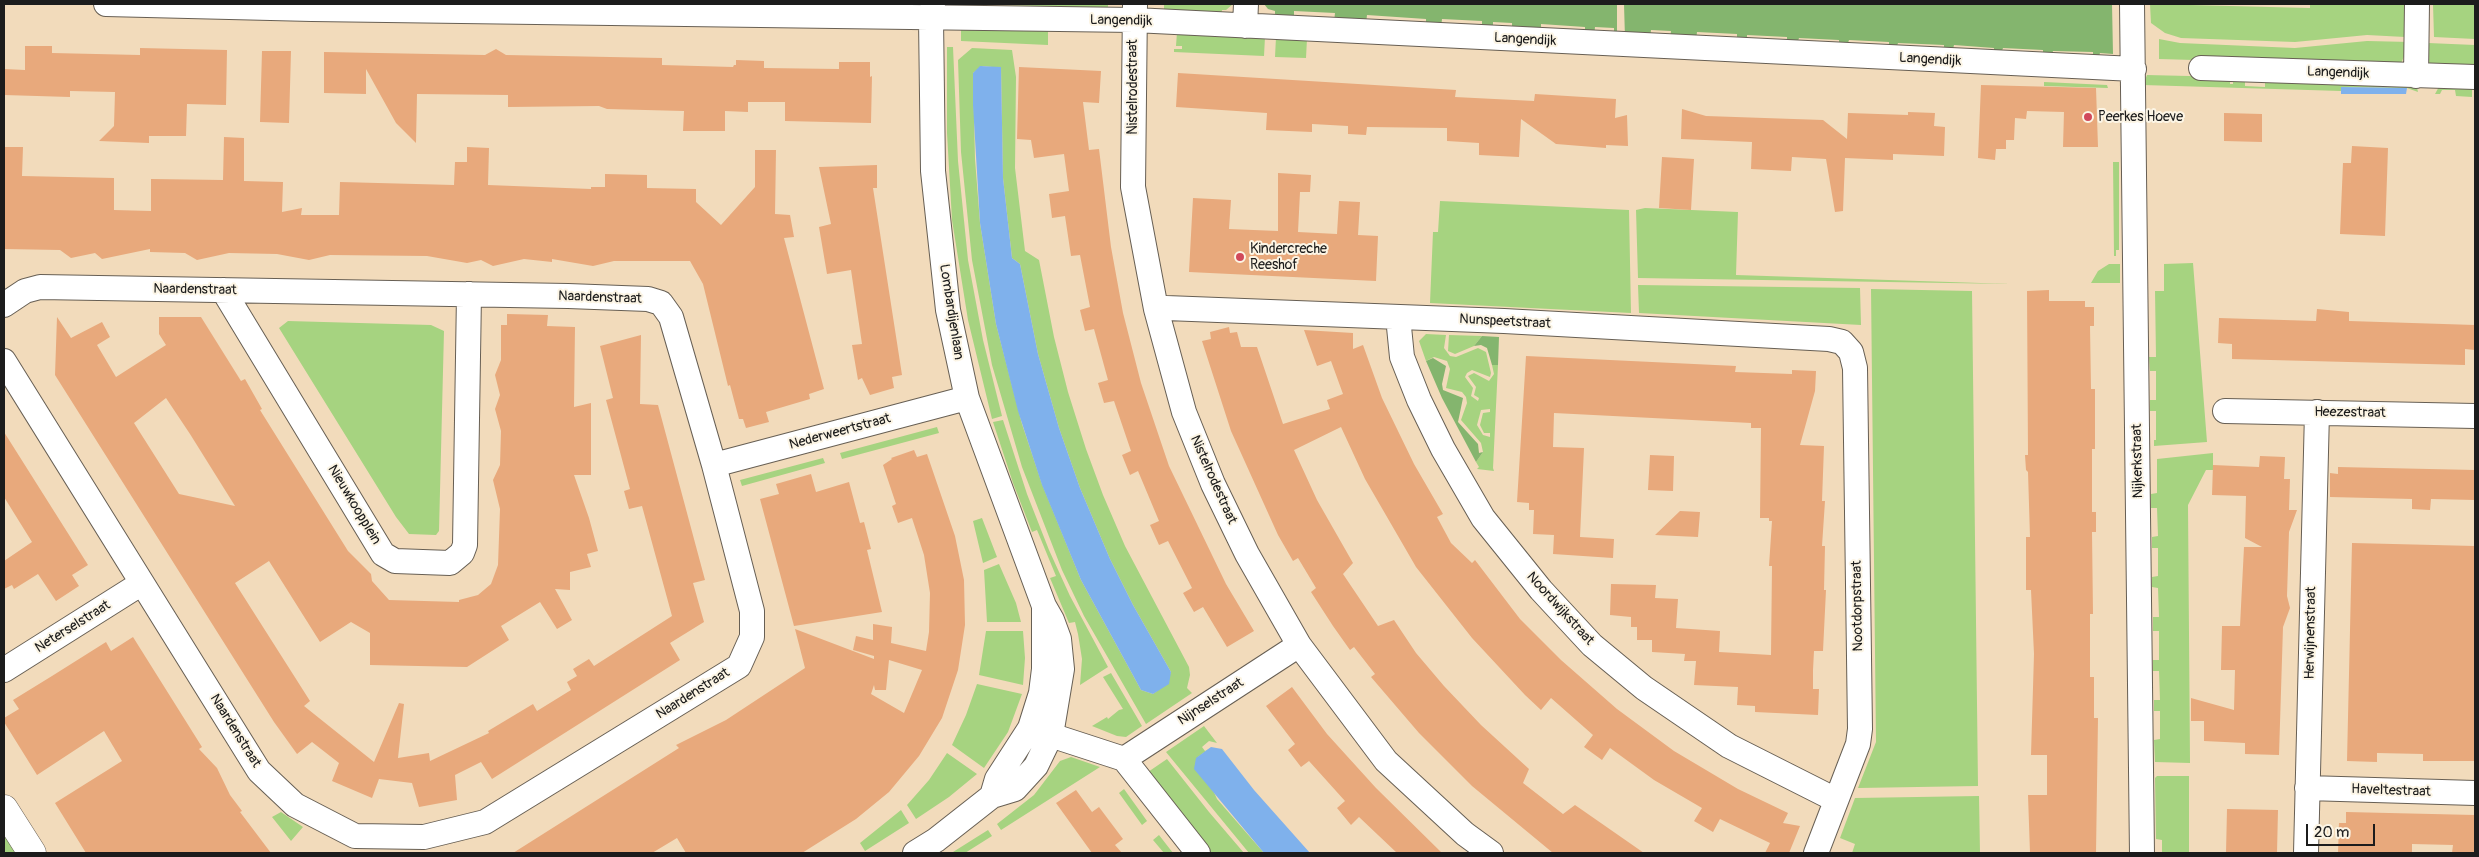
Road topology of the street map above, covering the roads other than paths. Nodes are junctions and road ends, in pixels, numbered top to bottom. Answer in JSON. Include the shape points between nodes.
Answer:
{"nodes":[{"id":1,"x":106,"y":4,"type":"edge"},
{"id":2,"x":2132,"y":4,"type":"edge"},
{"id":3,"x":2417,"y":4,"type":"edge"},
{"id":4,"x":932,"y":11,"type":"edge"},
{"id":5,"x":1135,"y":12,"type":"edge"},
{"id":6,"x":1245,"y":15,"type":"edge"},
{"id":7,"x":2201,"y":68,"type":"dead end"},
{"id":8,"x":2134,"y":69,"type":"junction"},
{"id":9,"x":2416,"y":76,"type":"junction"},
{"id":10,"x":2475,"y":77,"type":"edge"},
{"id":11,"x":223,"y":290,"type":"junction"},
{"id":12,"x":469,"y":294,"type":"junction"},
{"id":13,"x":4,"y":305,"type":"edge"},
{"id":14,"x":1156,"y":309,"type":"junction"},
{"id":15,"x":1398,"y":317,"type":"junction"},
{"id":16,"x":1851,"y":352,"type":"joint"},
{"id":17,"x":4,"y":361,"type":"edge"},
{"id":18,"x":967,"y":398,"type":"junction"},
{"id":19,"x":2225,"y":410,"type":"dead end"},
{"id":20,"x":2317,"y":412,"type":"junction"},
{"id":21,"x":2475,"y":416,"type":"edge"},
{"id":22,"x":714,"y":466,"type":"junction"},
{"id":23,"x":142,"y":583,"type":"junction"},
{"id":24,"x":1299,"y":645,"type":"junction"},
{"id":25,"x":4,"y":670,"type":"edge"},
{"id":26,"x":1040,"y":732,"type":"junction"},
{"id":27,"x":1124,"y":759,"type":"junction"},
{"id":28,"x":2308,"y":788,"type":"junction"},
{"id":29,"x":2475,"y":793,"type":"edge"},
{"id":30,"x":1836,"y":800,"type":"junction"},
{"id":31,"x":4,"y":809,"type":"edge"},
{"id":32,"x":32,"y":853,"type":"edge"},
{"id":33,"x":914,"y":853,"type":"edge"},
{"id":34,"x":1198,"y":853,"type":"edge"},
{"id":35,"x":1491,"y":853,"type":"edge"},
{"id":36,"x":1816,"y":853,"type":"edge"},
{"id":37,"x":2142,"y":853,"type":"edge"},
{"id":38,"x":2306,"y":853,"type":"edge"}],
"edges":[{"from":1,"to":4,"type":"street","name":"Langendijk"},
{"from":2,"to":8,"type":"street","name":"Nijkerkstraat"},
{"from":3,"to":9,"type":"street"},
{"from":4,"to":5,"type":"street","name":"Langendijk"},
{"from":4,"to":18,"type":"street","name":"Lombardijenlaan","via":[[933,171],[948,310]]},
{"from":5,"to":6,"type":"street","name":"Langendijk"},
{"from":5,"to":14,"type":"street","name":"Nistelrodestraat","via":[[1133,188]]},
{"from":6,"to":8,"type":"street","name":"Langendijk"},
{"from":7,"to":9,"type":"street","name":"Langendijk"},
{"from":8,"to":37,"type":"street","name":"Nijkerkstraat"},
{"from":9,"to":10,"type":"street","name":"Langendijk"},
{"from":11,"to":12,"type":"street","name":"Naardenstraat"},
{"from":11,"to":12,"type":"street","name":"Nieuwkoopplein","via":[[383,554],[396,561],[450,563],[462,553],[465,545]]},
{"from":11,"to":13,"type":"street","name":"Naardenstraat","via":[[40,287],[24,291]]},
{"from":12,"to":22,"type":"street","name":"Naardenstraat","via":[[648,299],[661,303],[671,317]]},
{"from":14,"to":15,"type":"street","name":"Nunspeetstraat"},
{"from":14,"to":24,"type":"street","name":"Nistelrodestraat","via":[[1184,412],[1213,484],[1247,554]]},
{"from":15,"to":16,"type":"street","name":"Nunspeetstraat","via":[[1829,339],[1842,342]]},
{"from":15,"to":30,"type":"street","name":"Noordwijkstraat","via":[[1402,357],[1443,449],[1482,518],[1540,590],[1592,645],[1644,688],[1729,746]]},
{"from":16,"to":30,"type":"street","name":"Nootdorpstraat","via":[[1855,378],[1860,729],[1858,744]]},
{"from":17,"to":23,"type":"street","name":"Naardenstraat"},
{"from":18,"to":22,"type":"street","name":"Nederweertstraat"},
{"from":18,"to":26,"type":"street","name":"Lombardijenlaan","via":[[1059,639],[1062,669]]},
{"from":19,"to":20,"type":"street","name":"Heezestraat"},
{"from":20,"to":21,"type":"street","name":"Heezestraat"},
{"from":20,"to":28,"type":"street","name":"Herwijnenstraat"},
{"from":22,"to":23,"type":"street","name":"Naardenstraat","via":[[752,611],[752,637],[738,666],[485,822],[424,838],[355,836],[295,805],[259,771]]},
{"from":23,"to":25,"type":"street","name":"Neterselstraat"},
{"from":24,"to":27,"type":"street","name":"Nijnselstraat"},
{"from":24,"to":35,"type":"street","name":"Nistelrodestraat","via":[[1386,762],[1465,834]]},
{"from":26,"to":27,"type":"street"},
{"from":26,"to":33,"type":"street","name":"Lombardijenlaan","via":[[1036,766],[1015,789],[992,796]]},
{"from":27,"to":34,"type":"street"},
{"from":28,"to":29,"type":"street","name":"Haveltestraat"},
{"from":28,"to":38,"type":"street","name":"Herwijnenstraat"},
{"from":30,"to":36,"type":"street","name":"Nootdorpstraat"},
{"from":31,"to":32,"type":"street"}]}
